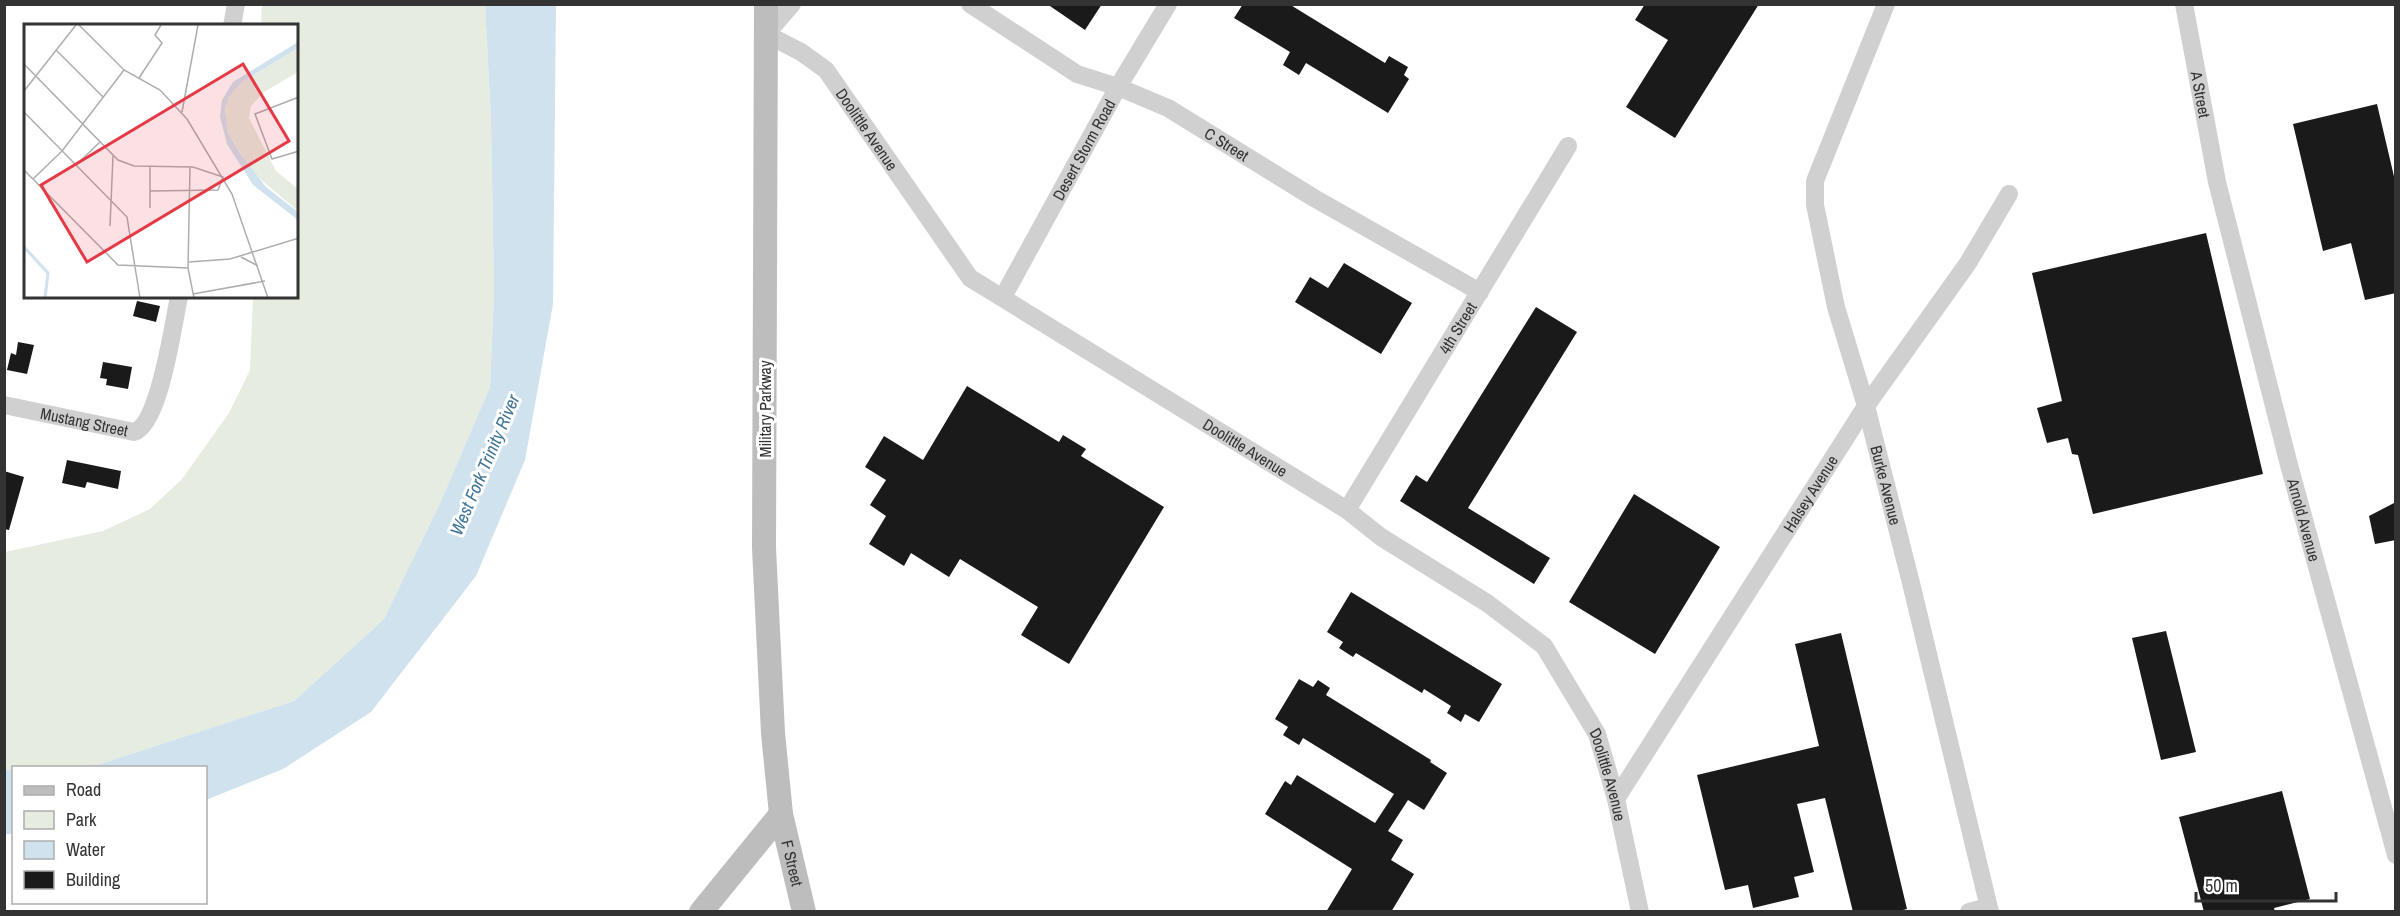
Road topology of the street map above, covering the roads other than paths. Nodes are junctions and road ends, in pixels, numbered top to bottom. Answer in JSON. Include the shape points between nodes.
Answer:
{"nodes":[{"id":1,"x":236,"y":4,"type":"edge"},
{"id":2,"x":766,"y":4,"type":"edge"},
{"id":3,"x":792,"y":4,"type":"edge"},
{"id":4,"x":970,"y":4,"type":"edge"},
{"id":5,"x":1168,"y":4,"type":"edge"},
{"id":6,"x":1886,"y":4,"type":"edge"},
{"id":7,"x":2184,"y":4,"type":"edge"},
{"id":8,"x":232,"y":24,"type":"edge"},
{"id":9,"x":766,"y":34,"type":"junction"},
{"id":10,"x":1118,"y":87,"type":"junction"},
{"id":11,"x":1568,"y":146,"type":"dead end"},
{"id":12,"x":2217,"y":183,"type":"joint"},
{"id":13,"x":2009,"y":194,"type":"dead end"},
{"id":14,"x":1480,"y":292,"type":"junction"},
{"id":15,"x":1003,"y":297,"type":"junction"},
{"id":16,"x":178,"y":298,"type":"edge"},
{"id":17,"x":4,"y":405,"type":"edge"},
{"id":18,"x":1866,"y":406,"type":"junction"},
{"id":19,"x":1347,"y":510,"type":"junction"},
{"id":20,"x":1616,"y":799,"type":"junction"},
{"id":21,"x":781,"y":814,"type":"junction"},
{"id":22,"x":2396,"y":855,"type":"edge"},
{"id":23,"x":1989,"y":909,"type":"edge"},
{"id":24,"x":701,"y":912,"type":"edge"},
{"id":25,"x":804,"y":912,"type":"edge"},
{"id":26,"x":1640,"y":912,"type":"edge"},
{"id":27,"x":1969,"y":912,"type":"edge"}],
"edges":[{"from":1,"to":8,"type":"street"},
{"from":2,"to":9,"type":"street","name":"Military Parkway"},
{"from":3,"to":9,"type":"street"},
{"from":4,"to":10,"type":"street","name":"C Street","via":[[1077,74]]},
{"from":5,"to":10,"type":"street","name":"Desert Storm Road"},
{"from":6,"to":18,"type":"street","name":"Burke Avenue","via":[[1814,192],[1836,307]]},
{"from":7,"to":12,"type":"street","name":"A Street"},
{"from":9,"to":15,"type":"street","name":"Doolittle Avenue","via":[[826,70],[970,278]]},
{"from":9,"to":21,"type":"street","name":"Military Parkway","via":[[764,548]]},
{"from":10,"to":14,"type":"street","name":"C Street","via":[[1167,108],[1314,198]]},
{"from":10,"to":15,"type":"street","name":"Desert Storm Road"},
{"from":11,"to":14,"type":"street","name":"4th Street"},
{"from":12,"to":22,"type":"street","name":"Arnold Avenue","via":[[2289,465]]},
{"from":13,"to":18,"type":"street","name":"Halsey Avenue","via":[[1968,263]]},
{"from":14,"to":19,"type":"street","name":"4th Street"},
{"from":15,"to":19,"type":"street","name":"Doolittle Avenue"},
{"from":16,"to":17,"type":"street","name":"Mustang Street","via":[[163,376],[153,409],[141,430],[134,432]]},
{"from":18,"to":20,"type":"street","name":"Halsey Avenue"},
{"from":18,"to":23,"type":"street","name":"Burke Avenue"},
{"from":19,"to":20,"type":"street","name":"Doolittle Avenue","via":[[1381,537],[1487,603],[1544,646],[1597,734]]},
{"from":20,"to":26,"type":"street","name":"Doolittle Avenue"},
{"from":21,"to":24,"type":"street"},
{"from":21,"to":25,"type":"street","name":"F Street"},
{"from":23,"to":27,"type":"street"}]}
